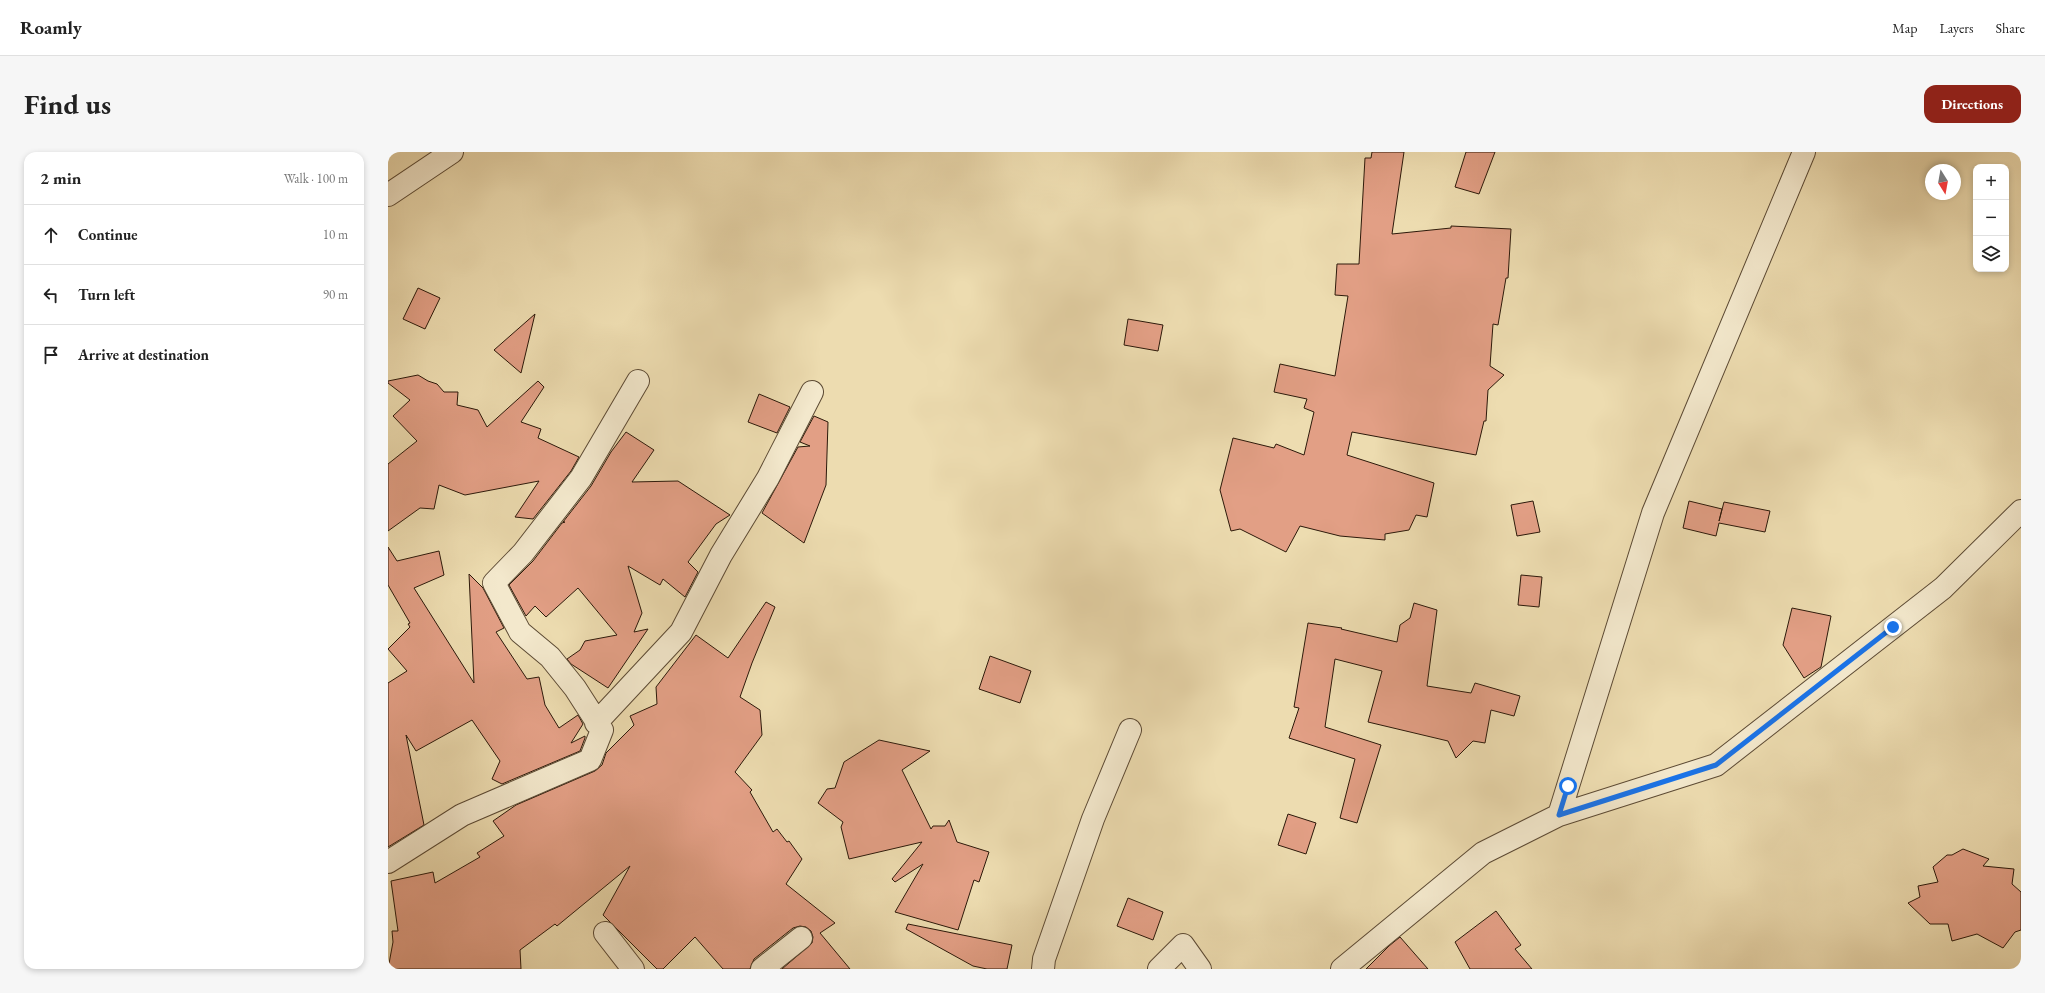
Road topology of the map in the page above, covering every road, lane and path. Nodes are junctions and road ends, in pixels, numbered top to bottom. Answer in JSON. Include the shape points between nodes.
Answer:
{"nodes":[{"id":1,"x":452,"y":152,"type":"edge"},
{"id":2,"x":1804,"y":152,"type":"edge"},
{"id":3,"x":388,"y":194,"type":"edge"},
{"id":4,"x":638,"y":381,"type":"dead end"},
{"id":5,"x":812,"y":392,"type":"dead end"},
{"id":6,"x":2021,"y":511,"type":"edge"},
{"id":7,"x":596,"y":722,"type":"junction"},
{"id":8,"x":1130,"y":730,"type":"dead end"},
{"id":9,"x":1559,"y":815,"type":"junction"},
{"id":10,"x":388,"y":862,"type":"edge"},
{"id":11,"x":605,"y":934,"type":"dead end"},
{"id":12,"x":801,"y":938,"type":"dead end"},
{"id":13,"x":633,"y":969,"type":"edge"},
{"id":14,"x":762,"y":969,"type":"edge"},
{"id":15,"x":1043,"y":969,"type":"edge"},
{"id":16,"x":1159,"y":969,"type":"edge"},
{"id":17,"x":1200,"y":969,"type":"edge"},
{"id":18,"x":1342,"y":969,"type":"edge"}],
"edges":[{"from":1,"to":3,"type":"street"},
{"from":2,"to":9,"type":"street","via":[[1653,513]]},
{"from":4,"to":7,"type":"street","via":[[581,478],[524,553],[494,583],[520,632],[550,656],[575,688]]},
{"from":5,"to":7,"type":"street","via":[[768,478],[721,556],[680,632]]},
{"from":6,"to":9,"type":"street","via":[[1943,588],[1716,765]]},
{"from":7,"to":10,"type":"street","via":[[602,730],[590,760],[462,815]]},
{"from":8,"to":15,"type":"street","via":[[1093,819]]},
{"from":9,"to":18,"type":"street","via":[[1483,853]]},
{"from":11,"to":13,"type":"street"},
{"from":12,"to":14,"type":"street"},
{"from":16,"to":17,"type":"street","via":[[1184,945]]}]}
